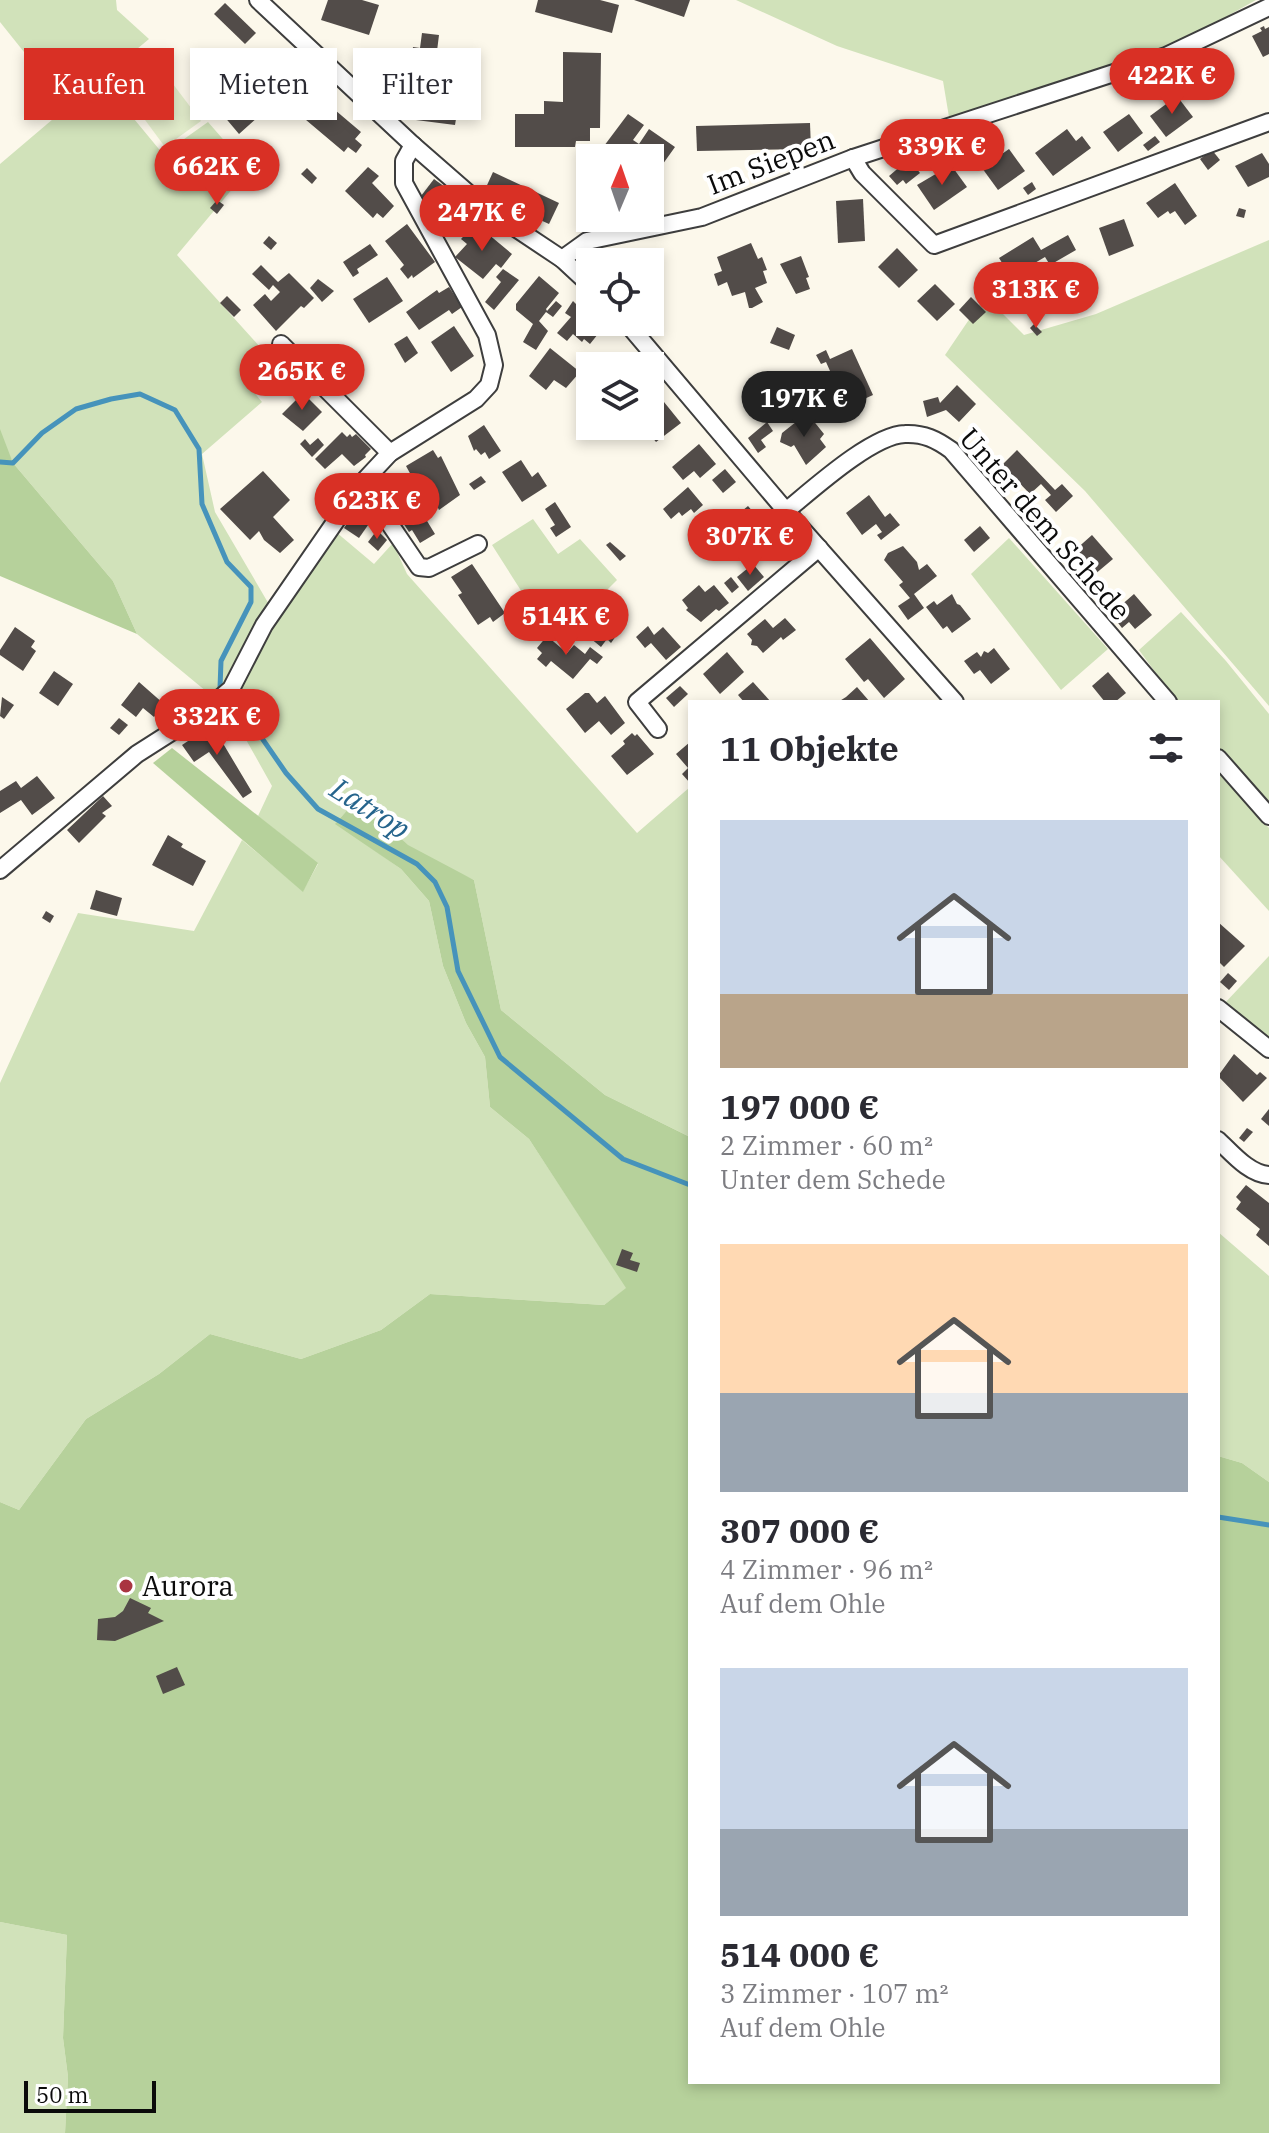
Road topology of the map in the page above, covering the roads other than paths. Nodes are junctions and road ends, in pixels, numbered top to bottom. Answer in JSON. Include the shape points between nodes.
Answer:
{"nodes":[{"id":1,"x":258,"y":0,"type":"edge"},
{"id":2,"x":1269,"y":7,"type":"edge"},
{"id":3,"x":1269,"y":122,"type":"edge"},
{"id":4,"x":413,"y":145,"type":"junction"},
{"id":5,"x":853,"y":158,"type":"junction"},
{"id":6,"x":562,"y":259,"type":"junction"},
{"id":7,"x":576,"y":272,"type":"edge"},
{"id":8,"x":638,"y":336,"type":"edge"},
{"id":9,"x":281,"y":344,"type":"dead end"},
{"id":10,"x":390,"y":453,"type":"junction"},
{"id":11,"x":362,"y":483,"type":"junction"},
{"id":12,"x":786,"y":511,"type":"junction"},
{"id":13,"x":478,"y":544,"type":"dead end"},
{"id":14,"x":819,"y":548,"type":"junction"},
{"id":15,"x":953,"y":700,"type":"edge"},
{"id":16,"x":1166,"y":700,"type":"edge"},
{"id":17,"x":658,"y":729,"type":"dead end"},
{"id":18,"x":1220,"y":760,"type":"edge"},
{"id":19,"x":1269,"y":816,"type":"edge"},
{"id":20,"x":0,"y":870,"type":"edge"},
{"id":21,"x":1220,"y":1010,"type":"edge"},
{"id":22,"x":1269,"y":1049,"type":"edge"},
{"id":23,"x":1220,"y":1142,"type":"edge"},
{"id":24,"x":1269,"y":1175,"type":"edge"}],
"edges":[{"from":1,"to":4,"type":"street"},
{"from":2,"to":5,"type":"street","name":"Im Siepen","via":[[1166,56]]},
{"from":3,"to":5,"type":"street","via":[[934,245]]},
{"from":4,"to":6,"type":"street","via":[[484,207]]},
{"from":4,"to":10,"type":"street","via":[[404,161],[404,183],[487,335],[494,365],[489,385],[476,399]]},
{"from":5,"to":6,"type":"street","name":"Im Siepen","via":[[702,217],[587,241]]},
{"from":6,"to":7,"type":"street"},
{"from":8,"to":12,"type":"street"},
{"from":9,"to":10,"type":"street"},
{"from":10,"to":11,"type":"street"},
{"from":11,"to":13,"type":"street","via":[[419,567],[429,568]]},
{"from":11,"to":20,"type":"street","via":[[264,625],[231,689],[137,754]]},
{"from":12,"to":14,"type":"street"},
{"from":12,"to":16,"type":"street","name":"Unter dem Schede","via":[[874,444],[903,433],[936,440],[951,450]]},
{"from":14,"to":15,"type":"street"},
{"from":14,"to":17,"type":"street","via":[[637,702]]},
{"from":18,"to":19,"type":"street"},
{"from":21,"to":22,"type":"street"},
{"from":23,"to":24,"type":"street","via":[[1250,1168]]}]}
